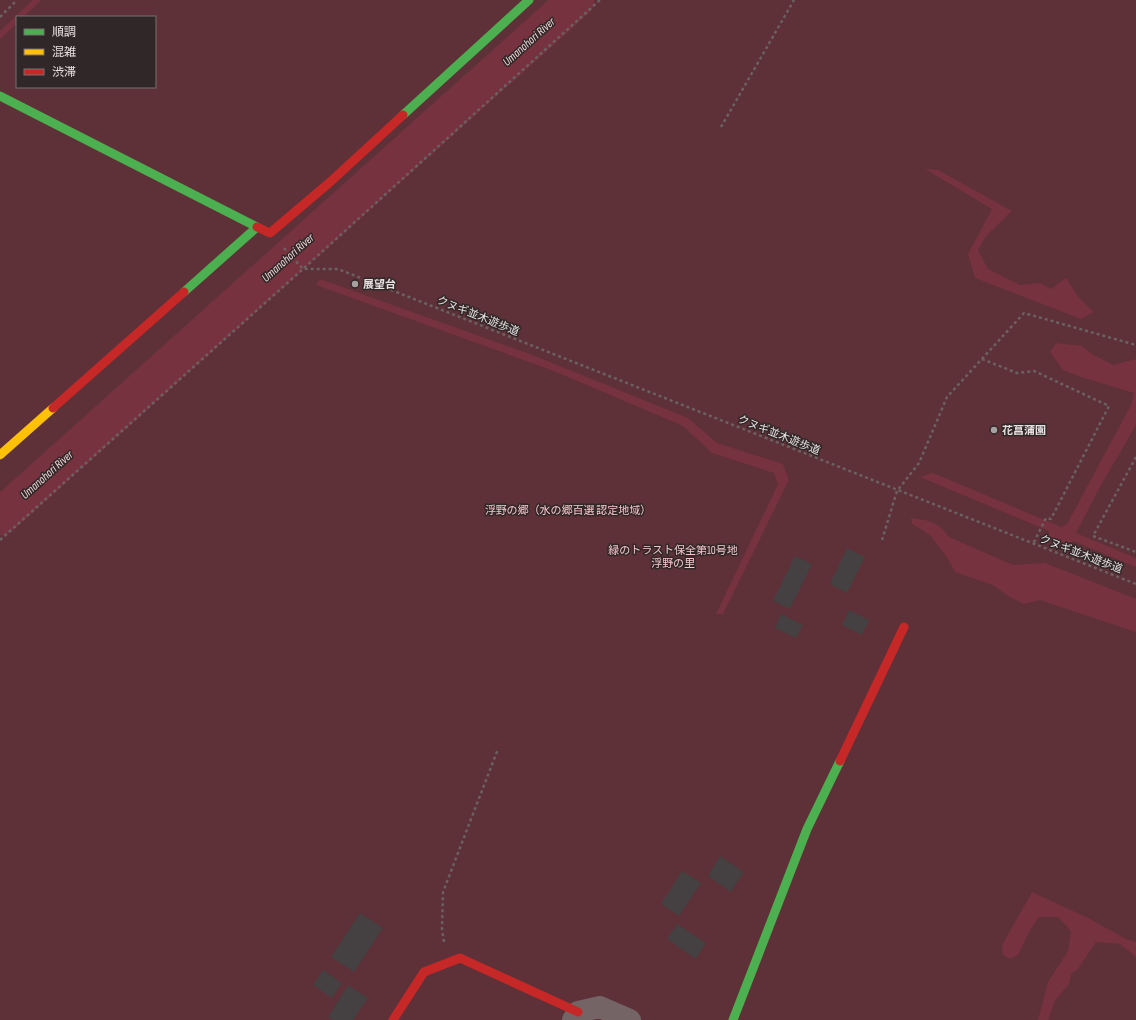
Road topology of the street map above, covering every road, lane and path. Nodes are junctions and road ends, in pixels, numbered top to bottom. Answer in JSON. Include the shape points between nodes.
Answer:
{"nodes":[{"id":1,"x":17,"y":0,"type":"edge"},
{"id":2,"x":529,"y":0,"type":"edge"},
{"id":3,"x":600,"y":0,"type":"edge"},
{"id":4,"x":794,"y":0,"type":"edge"},
{"id":5,"x":0,"y":17,"type":"edge"},
{"id":6,"x":0,"y":96,"type":"edge"},
{"id":7,"x":720,"y":128,"type":"dead end"},
{"id":8,"x":257,"y":227,"type":"junction"},
{"id":9,"x":270,"y":233,"type":"junction"},
{"id":10,"x":303,"y":269,"type":"junction"},
{"id":11,"x":1136,"y":345,"type":"edge"},
{"id":12,"x":982,"y":359,"type":"junction"},
{"id":13,"x":0,"y":456,"type":"edge"},
{"id":14,"x":1136,"y":457,"type":"edge"},
{"id":15,"x":897,"y":491,"type":"junction"},
{"id":16,"x":0,"y":540,"type":"edge"},
{"id":17,"x":882,"y":540,"type":"dead end"},
{"id":18,"x":1032,"y":544,"type":"junction"},
{"id":19,"x":1136,"y":552,"type":"edge"},
{"id":20,"x":1136,"y":584,"type":"edge"},
{"id":21,"x":904,"y":627,"type":"dead end"},
{"id":22,"x":498,"y":749,"type":"dead end"},
{"id":23,"x":448,"y":962,"type":"junction"},
{"id":24,"x":575,"y":1016,"type":"edge"},
{"id":25,"x":393,"y":1020,"type":"edge"},
{"id":26,"x":630,"y":1020,"type":"edge"},
{"id":27,"x":734,"y":1020,"type":"edge"}],
"edges":[{"from":1,"to":5,"type":"path"},
{"from":2,"to":9,"type":"street","via":[[329,183]]},
{"from":3,"to":10,"type":"path"},
{"from":4,"to":7,"type":"path"},
{"from":6,"to":8,"type":"street"},
{"from":8,"to":9,"type":"street"},
{"from":8,"to":13,"type":"street"},
{"from":9,"to":10,"type":"path"},
{"from":10,"to":15,"type":"path","name":"クヌギ並木遊歩道","via":[[338,268]]},
{"from":10,"to":16,"type":"path"},
{"from":11,"to":12,"type":"path","via":[[1024,313]]},
{"from":12,"to":15,"type":"path","via":[[947,397],[919,463]]},
{"from":12,"to":18,"type":"path","via":[[1017,373],[1034,371],[1109,406],[1051,519],[1046,518]]},
{"from":14,"to":19,"type":"path","via":[[1093,536]]},
{"from":15,"to":17,"type":"path"},
{"from":15,"to":18,"type":"path","name":"クヌギ並木遊歩道"},
{"from":18,"to":20,"type":"path","name":"クヌギ並木遊歩道"},
{"from":21,"to":27,"type":"street","via":[[807,829]]},
{"from":22,"to":23,"type":"path","via":[[443,892],[442,929]]},
{"from":23,"to":24,"type":"street","via":[[460,958]]},
{"from":23,"to":25,"type":"street","via":[[424,972]]},
{"from":24,"to":26,"type":"street","via":[[600,1007]]}]}
